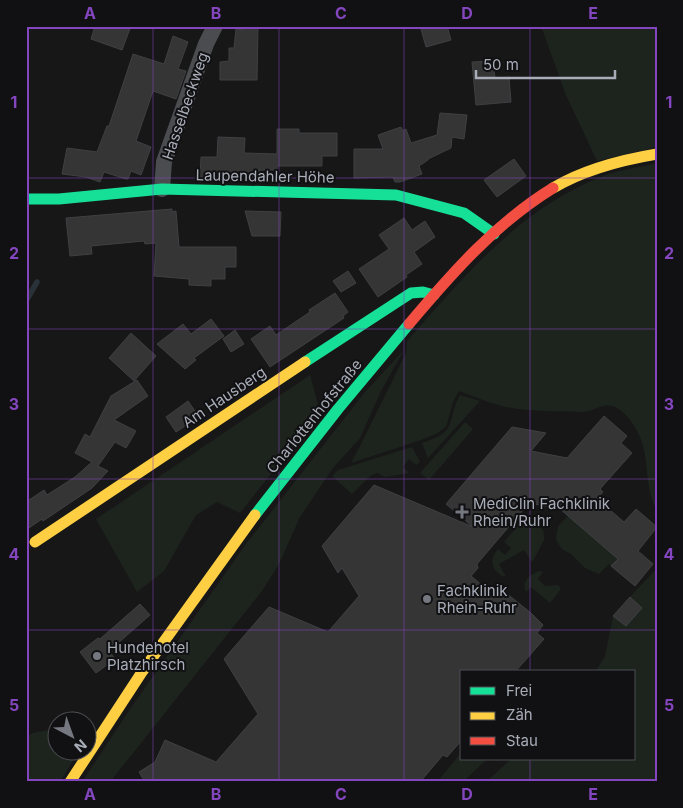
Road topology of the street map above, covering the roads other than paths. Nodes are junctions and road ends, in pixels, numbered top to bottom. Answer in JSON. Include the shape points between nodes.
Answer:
{"nodes":[{"id":1,"x":215,"y":26,"type":"edge"},
{"id":2,"x":657,"y":154,"type":"edge"},
{"id":3,"x":162,"y":189,"type":"junction"},
{"id":4,"x":26,"y":199,"type":"edge"},
{"id":5,"x":494,"y":234,"type":"junction"},
{"id":6,"x":434,"y":296,"type":"junction"},
{"id":7,"x":36,"y":542,"type":"dead end"},
{"id":8,"x":70,"y":782,"type":"edge"}],
"edges":[{"from":1,"to":3,"type":"street","name":"Hasselbeckweg","via":[[164,162]]},
{"from":2,"to":5,"type":"street","name":"Charlottenhofstraße","via":[[622,161],[570,179],[531,202]]},
{"from":3,"to":4,"type":"street","name":"Laupendahler Höhe"},
{"from":3,"to":5,"type":"street","name":"Laupendahler Höhe","via":[[396,195],[456,210]]},
{"from":5,"to":6,"type":"street","name":"Charlottenhofstraße"},
{"from":6,"to":7,"type":"street","name":"Am Hausberg","via":[[423,292],[411,293]]},
{"from":6,"to":8,"type":"street","name":"Charlottenhofstraße","via":[[330,419],[237,538],[179,618]]}]}
